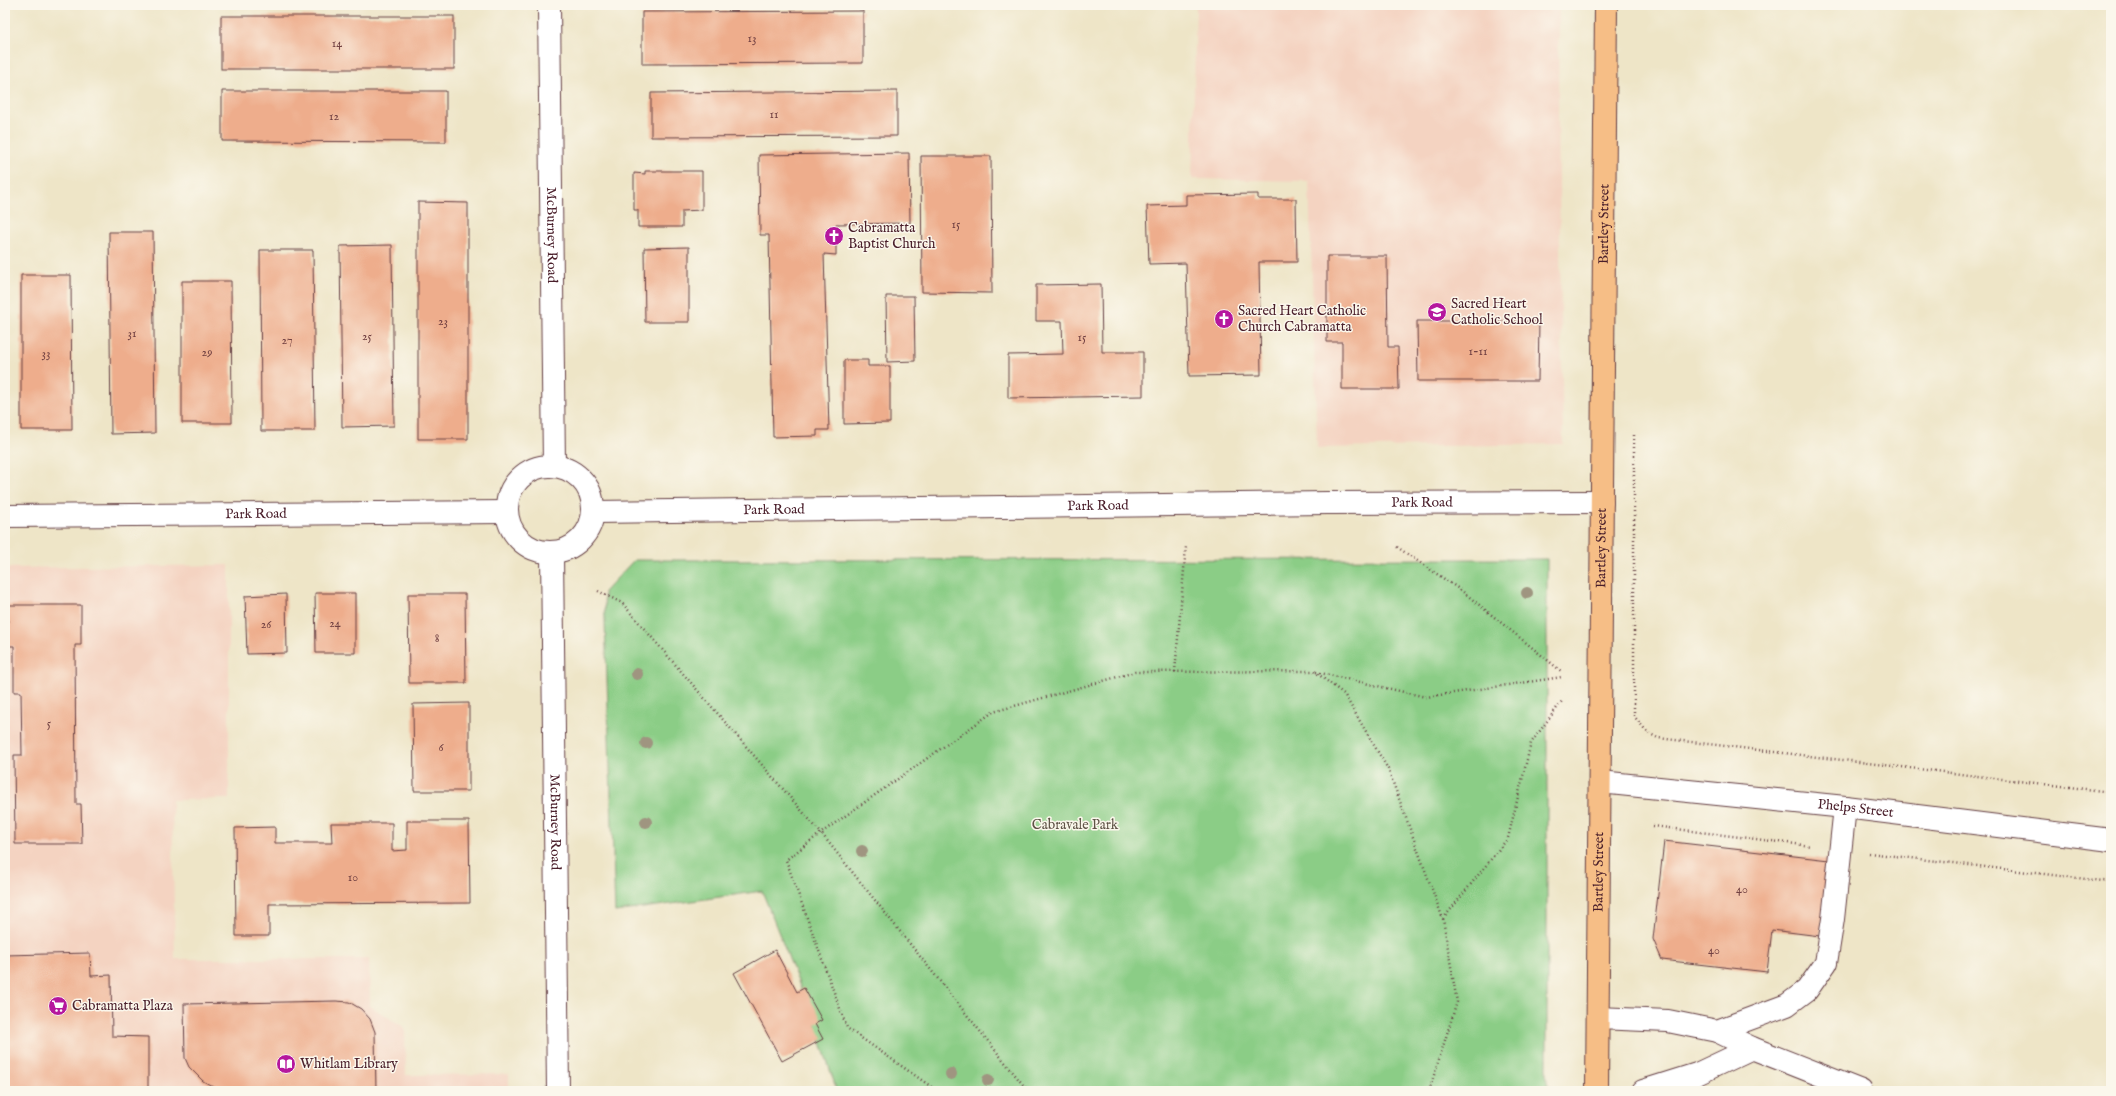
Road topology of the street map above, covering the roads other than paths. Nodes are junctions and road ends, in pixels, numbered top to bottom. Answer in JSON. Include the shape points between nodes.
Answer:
{"nodes":[{"id":1,"x":549,"y":5,"type":"edge"},
{"id":2,"x":1606,"y":5,"type":"edge"},
{"id":3,"x":554,"y":466,"type":"junction"},
{"id":4,"x":1602,"y":502,"type":"junction"},
{"id":5,"x":506,"y":512,"type":"junction"},
{"id":6,"x":594,"y":512,"type":"junction"},
{"id":7,"x":5,"y":516,"type":"edge"},
{"id":8,"x":552,"y":553,"type":"junction"},
{"id":9,"x":1600,"y":782,"type":"junction"},
{"id":10,"x":1845,"y":808,"type":"junction"},
{"id":11,"x":2111,"y":840,"type":"edge"},
{"id":12,"x":1598,"y":1018,"type":"junction"},
{"id":13,"x":1717,"y":1031,"type":"junction"},
{"id":14,"x":1752,"y":1048,"type":"junction"},
{"id":15,"x":558,"y":1091,"type":"edge"},
{"id":16,"x":1597,"y":1091,"type":"edge"},
{"id":17,"x":1643,"y":1091,"type":"edge"},
{"id":18,"x":1861,"y":1091,"type":"edge"}],
"edges":[{"from":1,"to":3,"type":"street","name":"McBurney Road"},
{"from":2,"to":4,"type":"main road","name":"Bartley Street"},
{"from":3,"to":5,"type":"street","via":[[541,466],[520,478],[510,494]]},
{"from":3,"to":6,"type":"street","via":[[578,476],[587,486]]},
{"from":4,"to":6,"type":"street","name":"Park Road"},
{"from":4,"to":9,"type":"main road","name":"Bartley Street"},
{"from":5,"to":7,"type":"street","name":"Park Road"},
{"from":5,"to":8,"type":"street","via":[[517,537],[527,546],[539,552]]},
{"from":6,"to":8,"type":"street","via":[[585,536],[565,551]]},
{"from":8,"to":15,"type":"street","name":"McBurney Road"},
{"from":9,"to":10,"type":"street","name":"Phelps Street"},
{"from":9,"to":12,"type":"main road","name":"Bartley Street"},
{"from":10,"to":11,"type":"street","name":"Phelps Street"},
{"from":10,"to":13,"type":"street","via":[[1826,963],[1807,990],[1787,1005]]},
{"from":12,"to":13,"type":"street","via":[[1668,1020]]},
{"from":12,"to":16,"type":"main road","name":"Bartley Street"},
{"from":13,"to":14,"type":"street"},
{"from":14,"to":17,"type":"street","via":[[1697,1074]]},
{"from":14,"to":18,"type":"street"}]}
